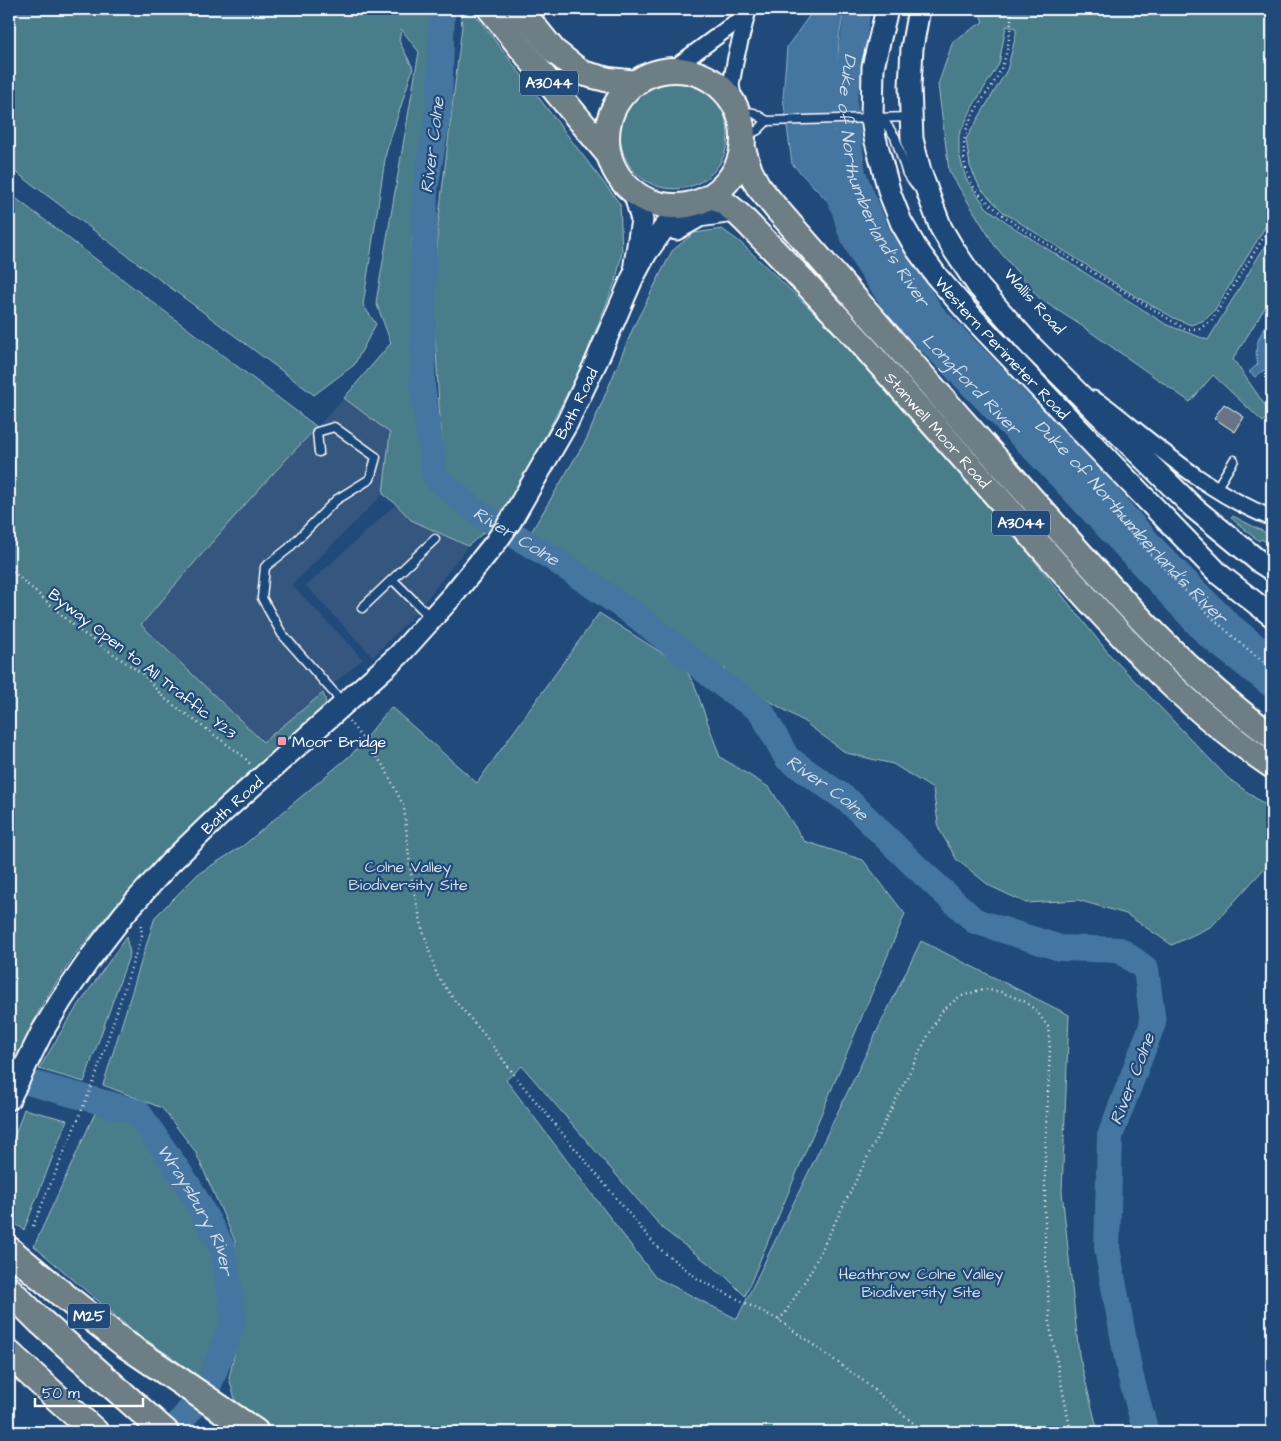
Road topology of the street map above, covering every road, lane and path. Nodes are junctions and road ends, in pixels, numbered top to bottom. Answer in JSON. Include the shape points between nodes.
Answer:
{"nodes":[{"id":1,"x":490,"y":9,"type":"edge"},
{"id":2,"x":520,"y":9,"type":"edge"},
{"id":3,"x":887,"y":9,"type":"edge"},
{"id":4,"x":919,"y":9,"type":"edge"},
{"id":5,"x":1012,"y":9,"type":"edge"},
{"id":6,"x":749,"y":11,"type":"edge"},
{"id":7,"x":674,"y":68,"type":"junction"},
{"id":8,"x":637,"y":82,"type":"junction"},
{"id":9,"x":736,"y":109,"type":"junction"},
{"id":10,"x":872,"y":118,"type":"junction"},
{"id":11,"x":911,"y":118,"type":"junction"},
{"id":12,"x":769,"y":121,"type":"junction"},
{"id":13,"x":743,"y":143,"type":"junction"},
{"id":14,"x":609,"y":155,"type":"junction"},
{"id":15,"x":636,"y":195,"type":"junction"},
{"id":16,"x":713,"y":196,"type":"junction"},
{"id":17,"x":689,"y":206,"type":"junction"},
{"id":18,"x":933,"y":206,"type":"junction"},
{"id":19,"x":734,"y":211,"type":"junction"},
{"id":20,"x":1272,"y":224,"type":"edge"},
{"id":21,"x":646,"y":253,"type":"junction"},
{"id":22,"x":632,"y":279,"type":"junction"},
{"id":23,"x":1066,"y":382,"type":"junction"},
{"id":24,"x":319,"y":452,"type":"dead end"},
{"id":25,"x":1234,"y":460,"type":"dead end"},
{"id":26,"x":1216,"y":489,"type":"junction"},
{"id":27,"x":1113,"y":514,"type":"dead end"},
{"id":28,"x":1272,"y":518,"type":"edge"},
{"id":29,"x":434,"y":539,"type":"dead end"},
{"id":30,"x":9,"y":568,"type":"edge"},
{"id":31,"x":1272,"y":570,"type":"edge"},
{"id":32,"x":393,"y":580,"type":"junction"},
{"id":33,"x":362,"y":608,"type":"dead end"},
{"id":34,"x":1272,"y":616,"type":"edge"},
{"id":35,"x":431,"y":619,"type":"junction"},
{"id":36,"x":1272,"y":668,"type":"edge"},
{"id":37,"x":342,"y":706,"type":"junction"},
{"id":38,"x":1272,"y":736,"type":"edge"},
{"id":39,"x":1272,"y":766,"type":"edge"},
{"id":40,"x":262,"y":778,"type":"junction"},
{"id":41,"x":136,"y":900,"type":"junction"},
{"id":42,"x":9,"y":1100,"type":"edge"},
{"id":43,"x":33,"y":1226,"type":"dead end"},
{"id":44,"x":9,"y":1250,"type":"edge"},
{"id":45,"x":9,"y":1290,"type":"edge"},
{"id":46,"x":779,"y":1320,"type":"junction"},
{"id":47,"x":9,"y":1354,"type":"edge"},
{"id":48,"x":158,"y":1426,"type":"edge"},
{"id":49,"x":9,"y":1430,"type":"edge"},
{"id":50,"x":18,"y":1432,"type":"edge"},
{"id":51,"x":95,"y":1432,"type":"edge"},
{"id":52,"x":255,"y":1432,"type":"edge"},
{"id":53,"x":924,"y":1432,"type":"edge"},
{"id":54,"x":1071,"y":1432,"type":"edge"}],
"edges":[{"from":1,"to":14,"type":"main road","number":"A3044"},
{"from":2,"to":8,"type":"main road","number":"A3044","via":[[554,51],[582,73],[609,80]]},
{"from":3,"to":10,"type":"street","name":"Western Perimeter Road","via":[[874,67]]},
{"from":4,"to":11,"type":"street","name":"Western Perimeter Road","via":[[912,48]]},
{"from":5,"to":20,"type":"path","via":[[1006,57],[967,127],[962,149],[974,186],[1016,226],[1185,329],[1199,330],[1212,320]]},
{"from":6,"to":7,"type":"street"},
{"from":6,"to":9,"type":"street","via":[[731,85]]},
{"from":7,"to":8,"type":"main road"},
{"from":7,"to":9,"type":"main road","via":[[694,72],[712,81],[724,90]]},
{"from":8,"to":14,"type":"main road","via":[[615,105],[608,119]]},
{"from":9,"to":12,"type":"lane"},
{"from":9,"to":13,"type":"main road"},
{"from":10,"to":11,"type":"lane"},
{"from":10,"to":12,"type":"lane"},
{"from":10,"to":18,"type":"lane","name":"Western Perimeter Road","via":[[894,137],[907,174]]},
{"from":10,"to":34,"type":"street","name":"Western Perimeter Road","via":[[882,169],[901,222],[938,278],[1197,552]]},
{"from":11,"to":18,"type":"street","name":"Western Perimeter Road","via":[[916,157]]},
{"from":12,"to":13,"type":"lane"},
{"from":13,"to":16,"type":"main road","via":[[738,166]]},
{"from":13,"to":38,"type":"main road","name":"Stanwell Moor Road","number":"A3044","via":[[750,170],[775,208],[1113,589],[1200,676]]},
{"from":14,"to":15,"type":"main road","via":[[622,182]]},
{"from":15,"to":17,"type":"main road","via":[[650,203],[668,207]]},
{"from":15,"to":22,"type":"street","name":"Bath Road","via":[[642,220]]},
{"from":16,"to":17,"type":"main road"},
{"from":16,"to":19,"type":"main road","name":"Stanwell Moor Road","number":"A3044"},
{"from":17,"to":21,"type":"street","name":"Bath Road","via":[[670,220]]},
{"from":18,"to":23,"type":"street","name":"Western Perimeter Road","via":[[941,228],[979,287]]},
{"from":19,"to":21,"type":"street","via":[[699,216],[677,228]]},
{"from":19,"to":39,"type":"main road","name":"Stanwell Moor Road","number":"A3044","via":[[850,329],[1130,646],[1192,704]]},
{"from":21,"to":22,"type":"street","name":"Bath Road"},
{"from":22,"to":35,"type":"street","name":"Bath Road","via":[[567,423],[510,522]]},
{"from":23,"to":26,"type":"street","via":[[1107,408]]},
{"from":23,"to":31,"type":"street","name":"Western Perimeter Road","via":[[1194,508]]},
{"from":24,"to":37,"type":"lane","via":[[317,432],[334,427],[376,457],[370,479],[336,500],[288,549],[265,567],[262,598],[282,634]]},
{"from":25,"to":26,"type":"lane"},
{"from":26,"to":28,"type":"street"},
{"from":27,"to":36,"type":"path","via":[[1193,599]]},
{"from":29,"to":32,"type":"lane"},
{"from":30,"to":40,"type":"path","name":"Byway Open to All Traffic Y23","via":[[80,631],[144,675],[164,698],[243,756]]},
{"from":32,"to":33,"type":"lane"},
{"from":32,"to":35,"type":"lane"},
{"from":35,"to":37,"type":"street","name":"Bath Road","via":[[399,655]]},
{"from":37,"to":40,"type":"street","name":"Bath Road"},
{"from":37,"to":46,"type":"path","via":[[385,768],[404,807],[413,887],[423,931],[437,975],[455,1001],[656,1246],[698,1279]]},
{"from":40,"to":41,"type":"street","name":"Bath Road","via":[[170,863]]},
{"from":41,"to":42,"type":"street","name":"Bath Road","via":[[62,999]]},
{"from":41,"to":43,"type":"path","via":[[142,935],[94,1081]]},
{"from":44,"to":52,"type":"highway","number":"M25","via":[[117,1338]]},
{"from":45,"to":48,"type":"highway","number":"M25"},
{"from":46,"to":53,"type":"path","via":[[862,1380]]},
{"from":46,"to":54,"type":"path","via":[[810,1271],[941,1012],[959,997],[983,989],[1001,992],[1026,1002],[1048,1027],[1045,1242],[1050,1327]]},
{"from":47,"to":51,"type":"highway"},
{"from":49,"to":50,"type":"path"}]}
